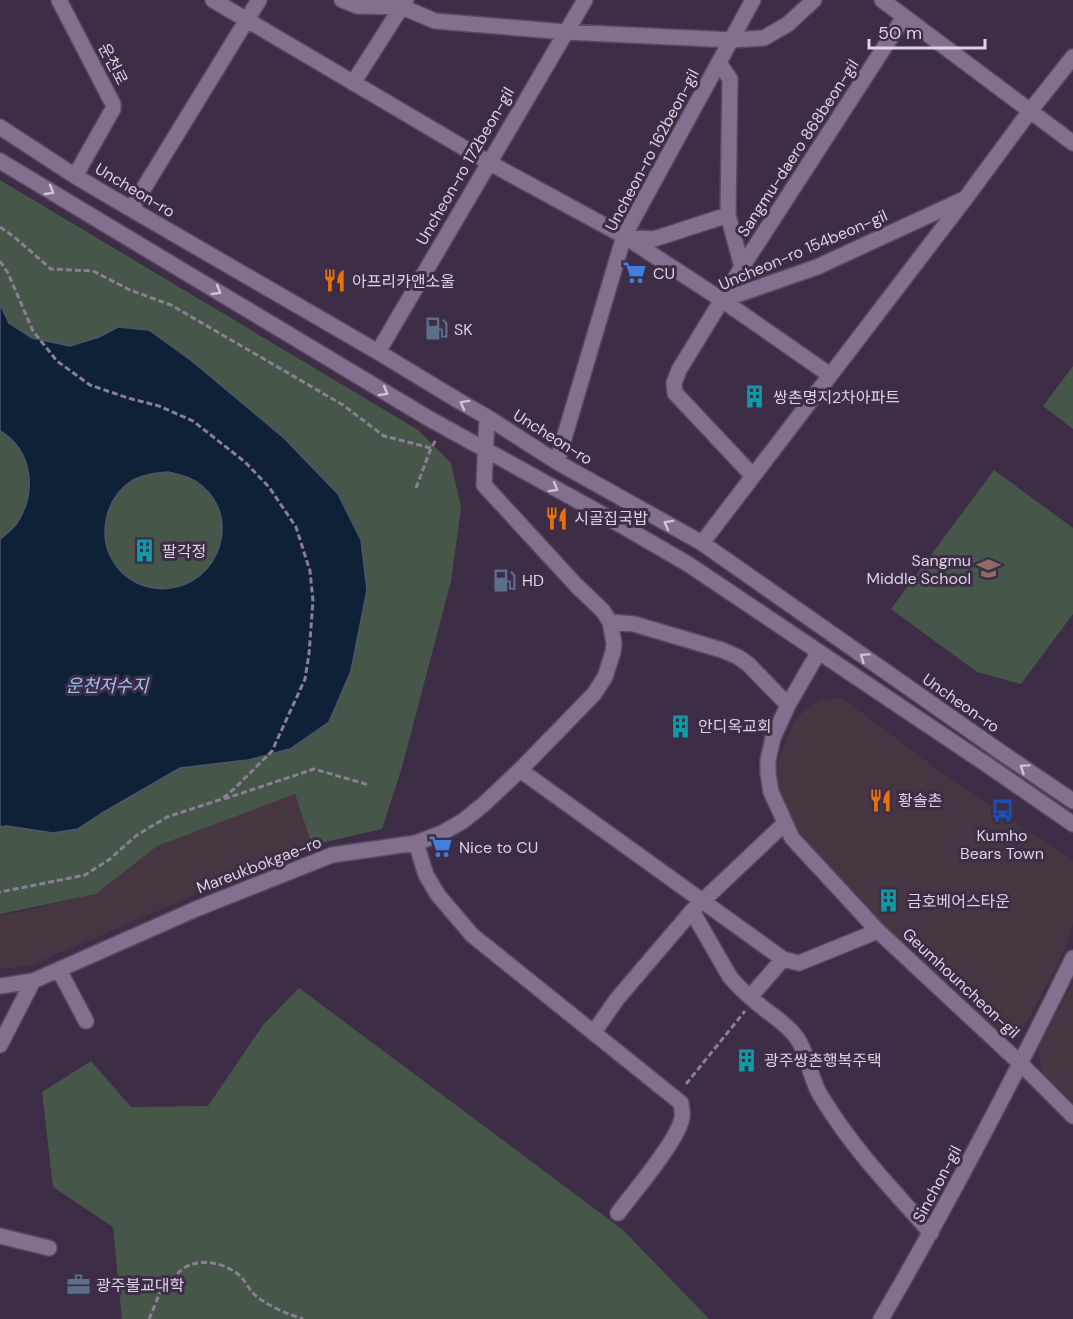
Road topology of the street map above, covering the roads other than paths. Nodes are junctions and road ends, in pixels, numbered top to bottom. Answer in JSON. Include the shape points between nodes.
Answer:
{"nodes":[{"id":1,"x":59,"y":0,"type":"edge"},
{"id":2,"x":213,"y":0,"type":"edge"},
{"id":3,"x":259,"y":0,"type":"edge"},
{"id":4,"x":342,"y":0,"type":"edge"},
{"id":5,"x":585,"y":0,"type":"edge"},
{"id":6,"x":753,"y":0,"type":"edge"},
{"id":7,"x":814,"y":0,"type":"edge"},
{"id":8,"x":882,"y":0,"type":"edge"},
{"id":9,"x":404,"y":3,"type":"edge"},
{"id":10,"x":904,"y":17,"type":"junction"},
{"id":11,"x":247,"y":20,"type":"junction"},
{"id":12,"x":566,"y":32,"type":"junction"},
{"id":13,"x":732,"y":40,"type":"junction"},
{"id":14,"x":1073,"y":57,"type":"edge"},
{"id":15,"x":719,"y":63,"type":"junction"},
{"id":16,"x":353,"y":83,"type":"junction"},
{"id":17,"x":1030,"y":111,"type":"junction"},
{"id":18,"x":0,"y":127,"type":"edge"},
{"id":19,"x":1073,"y":143,"type":"edge"},
{"id":20,"x":0,"y":161,"type":"edge"},
{"id":21,"x":488,"y":162,"type":"junction"},
{"id":22,"x":75,"y":176,"type":"junction"},
{"id":23,"x":965,"y":199,"type":"junction"},
{"id":24,"x":131,"y":209,"type":"junction"},
{"id":25,"x":728,"y":215,"type":"junction"},
{"id":26,"x":624,"y":236,"type":"junction"},
{"id":27,"x":742,"y":267,"type":"junction"},
{"id":28,"x":722,"y":300,"type":"junction"},
{"id":29,"x":378,"y":352,"type":"junction"},
{"id":30,"x":830,"y":375,"type":"junction"},
{"id":31,"x":487,"y":417,"type":"junction"},
{"id":32,"x":486,"y":450,"type":"junction"},
{"id":33,"x":557,"y":462,"type":"junction"},
{"id":34,"x":753,"y":476,"type":"junction"},
{"id":35,"x":702,"y":543,"type":"junction"},
{"id":36,"x":610,"y":622,"type":"junction"},
{"id":37,"x":818,"y":652,"type":"junction"},
{"id":38,"x":788,"y":705,"type":"junction"},
{"id":39,"x":520,"y":770,"type":"junction"},
{"id":40,"x":1073,"y":801,"type":"edge"},
{"id":41,"x":785,"y":823,"type":"junction"},
{"id":42,"x":1073,"y":824,"type":"edge"},
{"id":43,"x":416,"y":843,"type":"junction"},
{"id":44,"x":697,"y":906,"type":"junction"},
{"id":45,"x":879,"y":931,"type":"junction"},
{"id":46,"x":1073,"y":958,"type":"edge"},
{"id":47,"x":783,"y":959,"type":"junction"},
{"id":48,"x":59,"y":970,"type":"junction"},
{"id":49,"x":33,"y":981,"type":"junction"},
{"id":50,"x":0,"y":986,"type":"edge"},
{"id":51,"x":752,"y":999,"type":"junction"},
{"id":52,"x":0,"y":1019,"type":"edge"},
{"id":53,"x":86,"y":1021,"type":"dead end"},
{"id":54,"x":594,"y":1032,"type":"junction"},
{"id":55,"x":2,"y":1042,"type":"edge"},
{"id":56,"x":1021,"y":1064,"type":"junction"},
{"id":57,"x":1073,"y":1116,"type":"edge"},
{"id":58,"x":618,"y":1213,"type":"dead end"},
{"id":59,"x":931,"y":1233,"type":"junction"},
{"id":60,"x":0,"y":1236,"type":"edge"},
{"id":61,"x":49,"y":1248,"type":"dead end"},
{"id":62,"x":881,"y":1319,"type":"edge"}],
"edges":[{"from":1,"to":22,"type":"street","name":"운천로","via":[[113,104]]},
{"from":2,"to":11,"type":"street","name":"Sangmu-daero 868beon-gil"},
{"from":3,"to":11,"type":"street"},
{"from":4,"to":9,"type":"street","via":[[357,6]]},
{"from":5,"to":12,"type":"street","name":"Uncheon-ro 172beon-gil"},
{"from":6,"to":13,"type":"street","name":"Uncheon-ro 162beon-gil"},
{"from":7,"to":13,"type":"street","via":[[788,24],[764,38]]},
{"from":8,"to":10,"type":"street"},
{"from":9,"to":12,"type":"street","via":[[435,21]]},
{"from":9,"to":16,"type":"street"},
{"from":10,"to":17,"type":"street"},
{"from":10,"to":27,"type":"street","name":"Sangmu-daero 868beon-gil"},
{"from":11,"to":16,"type":"street","name":"Sangmu-daero 868beon-gil"},
{"from":11,"to":24,"type":"street"},
{"from":12,"to":13,"type":"street"},
{"from":12,"to":21,"type":"street","name":"Uncheon-ro 172beon-gil"},
{"from":13,"to":15,"type":"street","name":"Uncheon-ro 162beon-gil"},
{"from":14,"to":17,"type":"street","name":"Uncheon-ro 154beon-gil"},
{"from":15,"to":25,"type":"street","name":"Sangmu-daero 868beon-gil","via":[[730,79]]},
{"from":15,"to":26,"type":"street","name":"Uncheon-ro 162beon-gil"},
{"from":16,"to":21,"type":"street","name":"Sangmu-daero 868beon-gil"},
{"from":17,"to":19,"type":"street"},
{"from":17,"to":23,"type":"street","name":"Uncheon-ro 154beon-gil"},
{"from":18,"to":22,"type":"street","name":"Uncheon-ro"},
{"from":20,"to":32,"type":"street","one_way":true},
{"from":21,"to":26,"type":"street","name":"Sangmu-daero 868beon-gil"},
{"from":21,"to":29,"type":"street","name":"Uncheon-ro 172beon-gil"},
{"from":22,"to":24,"type":"street","name":"Uncheon-ro"},
{"from":23,"to":28,"type":"street","name":"Uncheon-ro 154beon-gil","via":[[817,267]]},
{"from":23,"to":30,"type":"street","name":"Uncheon-ro 154beon-gil"},
{"from":24,"to":29,"type":"street","name":"Uncheon-ro"},
{"from":25,"to":26,"type":"street","name":"Sangmu-daero 868beon-gil","via":[[654,239]]},
{"from":25,"to":27,"type":"street"},
{"from":26,"to":28,"type":"street","name":"Sangmu-daero 868beon-gil"},
{"from":26,"to":33,"type":"street","name":"Uncheon-ro 162beon-gil"},
{"from":27,"to":28,"type":"street","name":"Sangmu-daero 868beon-gil"},
{"from":28,"to":30,"type":"street","name":"Sangmu-daero 868beon-gil"},
{"from":28,"to":34,"type":"street","name":"Uncheon-ro 154beon-gil","via":[[679,370],[675,393]]},
{"from":31,"to":29,"type":"street","name":"Uncheon-ro","one_way":true},
{"from":30,"to":34,"type":"street","name":"Uncheon-ro 154beon-gil"},
{"from":31,"to":32,"type":"street"},
{"from":31,"to":33,"type":"street","name":"Uncheon-ro"},
{"from":32,"to":36,"type":"street","via":[[484,485]]},
{"from":32,"to":37,"type":"street","one_way":true,"via":[[688,564]]},
{"from":35,"to":33,"type":"street","name":"Uncheon-ro","one_way":true},
{"from":34,"to":35,"type":"street","name":"Uncheon-ro 154beon-gil"},
{"from":40,"to":35,"type":"street","name":"Uncheon-ro","one_way":true},
{"from":36,"to":38,"type":"street","via":[[634,624],[738,657]]},
{"from":36,"to":39,"type":"street","name":"Mareukbokgae-ro","via":[[614,643],[605,677],[594,694]]},
{"from":37,"to":38,"type":"street","name":"Geumhouncheon-gil"},
{"from":37,"to":42,"type":"street"},
{"from":38,"to":41,"type":"street","name":"Geumhouncheon-gil","via":[[768,760],[771,792]]},
{"from":39,"to":43,"type":"street","name":"Mareukbokgae-ro","via":[[463,821]]},
{"from":39,"to":44,"type":"street"},
{"from":41,"to":44,"type":"street"},
{"from":41,"to":45,"type":"street","name":"Geumhouncheon-gil","via":[[792,838]]},
{"from":43,"to":48,"type":"street","name":"Mareukbokgae-ro","via":[[332,855],[196,909]]},
{"from":43,"to":54,"type":"street","via":[[426,875],[438,895],[472,935]]},
{"from":44,"to":47,"type":"street"},
{"from":44,"to":51,"type":"street","via":[[730,977]]},
{"from":44,"to":54,"type":"street","via":[[617,999]]},
{"from":45,"to":47,"type":"street","via":[[799,963]]},
{"from":45,"to":56,"type":"street","name":"Geumhouncheon-gil"},
{"from":46,"to":56,"type":"street","name":"Sinchon-gil"},
{"from":47,"to":51,"type":"street"},
{"from":48,"to":49,"type":"street","name":"Mareukbokgae-ro"},
{"from":48,"to":53,"type":"street"},
{"from":49,"to":50,"type":"street","name":"Mareukbokgae-ro"},
{"from":49,"to":55,"type":"street"},
{"from":51,"to":59,"type":"street","via":[[797,1038],[818,1091],[848,1138]]},
{"from":52,"to":55,"type":"street"},
{"from":54,"to":58,"type":"street","via":[[681,1103],[679,1128]]},
{"from":56,"to":57,"type":"street","name":"Geumhouncheon-gil"},
{"from":56,"to":59,"type":"street","name":"Sinchon-gil"},
{"from":59,"to":62,"type":"street","name":"Sinchon-gil"},
{"from":60,"to":61,"type":"street"}]}
